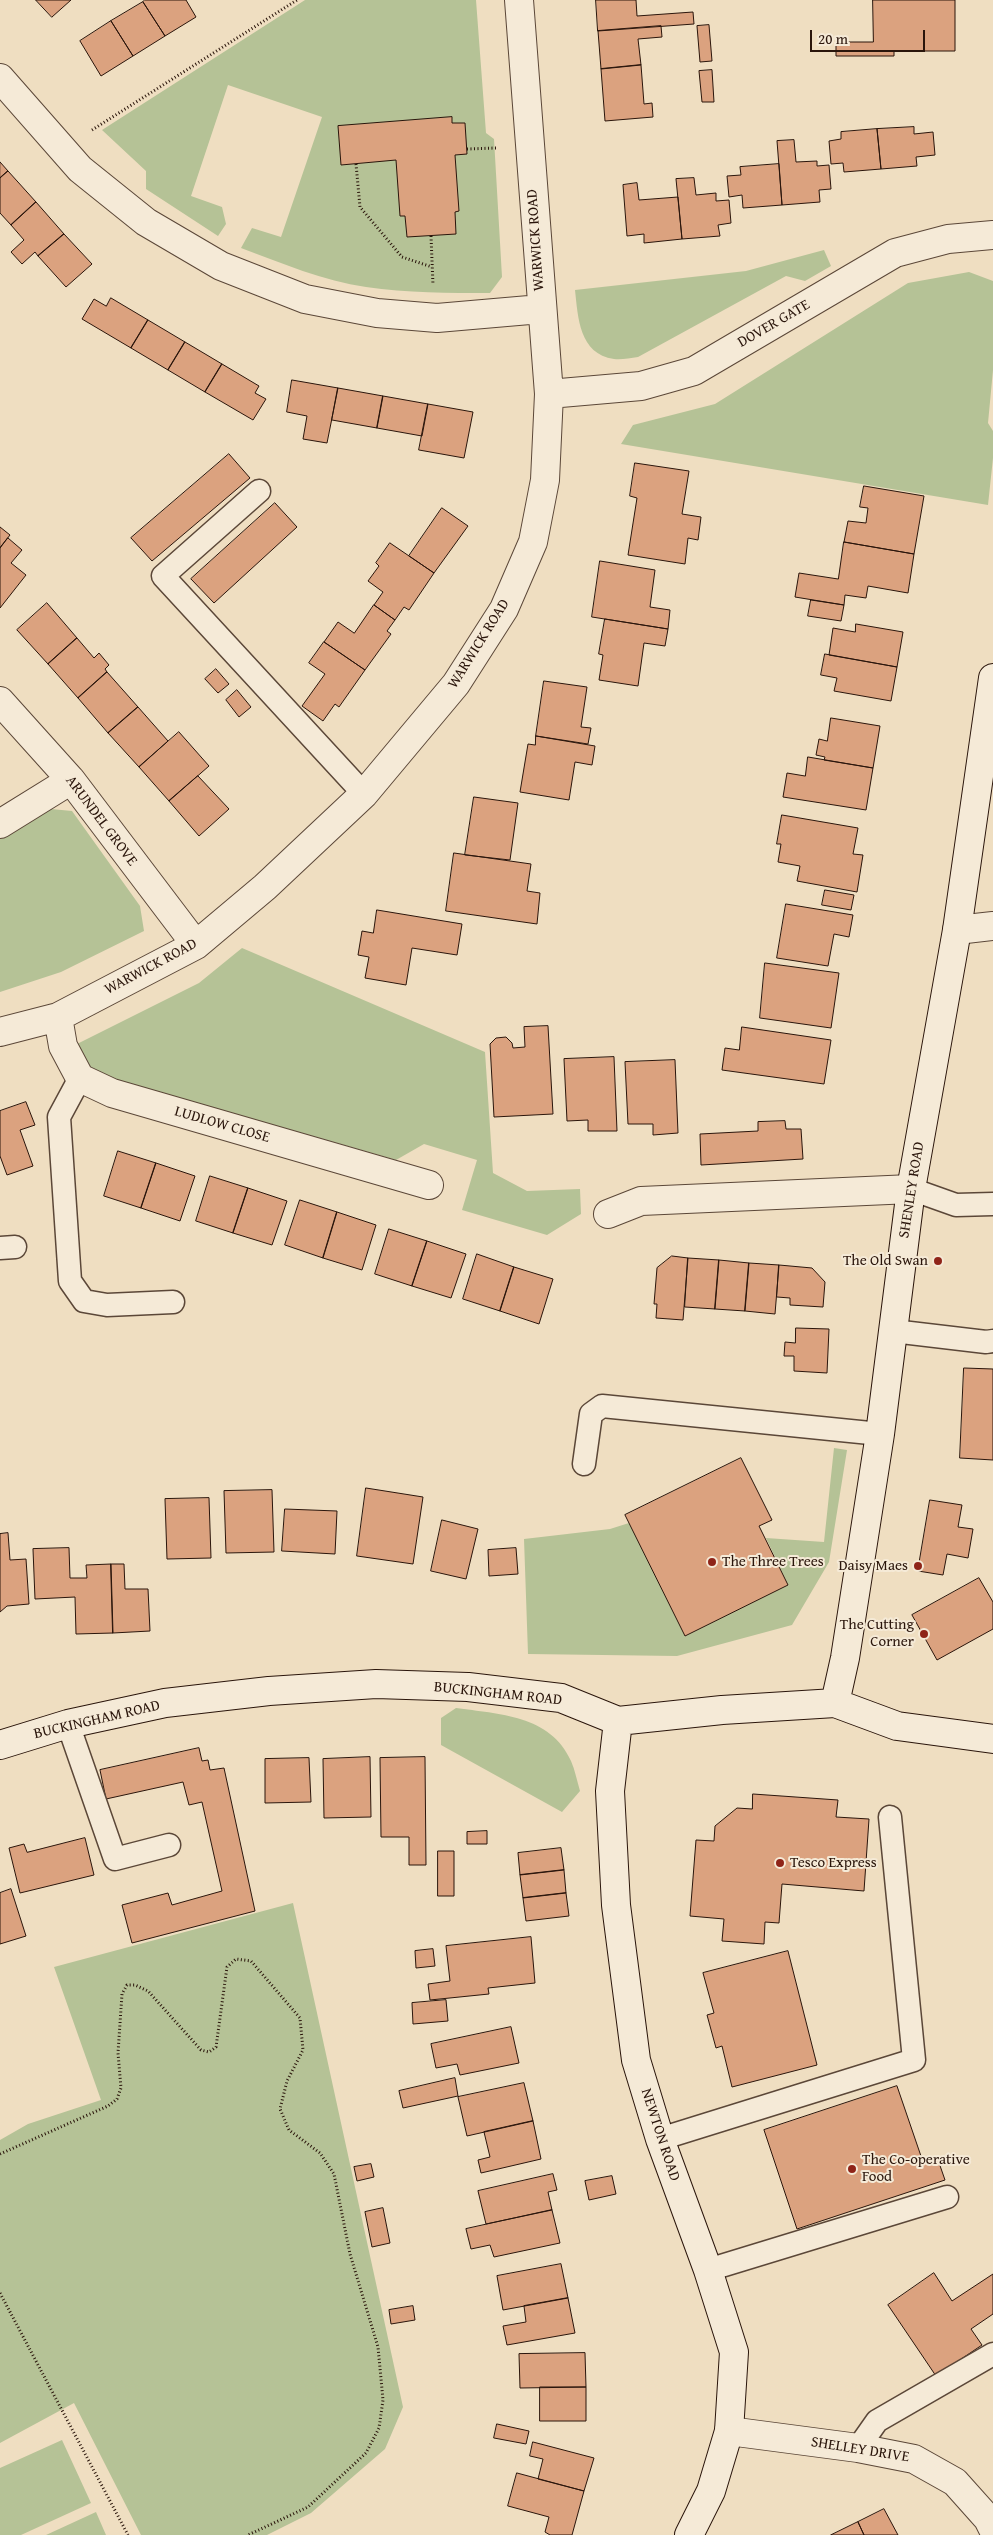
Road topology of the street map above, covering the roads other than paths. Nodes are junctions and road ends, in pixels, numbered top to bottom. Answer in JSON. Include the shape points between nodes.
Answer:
{"nodes":[{"id":1,"x":519,"y":0,"type":"edge"},
{"id":2,"x":0,"y":78,"type":"edge"},
{"id":3,"x":993,"y":235,"type":"edge"},
{"id":4,"x":541,"y":309,"type":"junction"},
{"id":5,"x":549,"y":394,"type":"junction"},
{"id":6,"x":259,"y":491,"type":"dead end"},
{"id":7,"x":993,"y":678,"type":"edge"},
{"id":8,"x":0,"y":701,"type":"edge"},
{"id":9,"x":71,"y":780,"type":"junction"},
{"id":10,"x":364,"y":794,"type":"junction"},
{"id":11,"x":0,"y":824,"type":"edge"},
{"id":12,"x":993,"y":926,"type":"edge"},
{"id":13,"x":957,"y":930,"type":"junction"},
{"id":14,"x":196,"y":945,"type":"junction"},
{"id":15,"x":58,"y":1017,"type":"junction"},
{"id":16,"x":0,"y":1032,"type":"edge"},
{"id":17,"x":80,"y":1078,"type":"junction"},
{"id":18,"x":429,"y":1185,"type":"dead end"},
{"id":19,"x":911,"y":1189,"type":"junction"},
{"id":20,"x":993,"y":1204,"type":"edge"},
{"id":21,"x":608,"y":1214,"type":"dead end"},
{"id":22,"x":173,"y":1302,"type":"dead end"},
{"id":23,"x":893,"y":1331,"type":"junction"},
{"id":24,"x":993,"y":1341,"type":"edge"},
{"id":25,"x":880,"y":1434,"type":"junction"},
{"id":26,"x":584,"y":1464,"type":"dead end"},
{"id":27,"x":835,"y":1703,"type":"junction"},
{"id":28,"x":618,"y":1721,"type":"junction"},
{"id":29,"x":68,"y":1724,"type":"junction"},
{"id":30,"x":993,"y":1739,"type":"edge"},
{"id":31,"x":0,"y":1745,"type":"edge"},
{"id":32,"x":890,"y":1817,"type":"dead end"},
{"id":33,"x":169,"y":1845,"type":"dead end"},
{"id":34,"x":660,"y":2139,"type":"junction"},
{"id":35,"x":947,"y":2197,"type":"dead end"},
{"id":36,"x":708,"y":2270,"type":"junction"},
{"id":37,"x":993,"y":2354,"type":"edge"},
{"id":38,"x":729,"y":2431,"type":"junction"},
{"id":39,"x":858,"y":2448,"type":"junction"},
{"id":40,"x":993,"y":2529,"type":"edge"},
{"id":41,"x":689,"y":2535,"type":"edge"}],
"edges":[{"from":1,"to":4,"type":"street","name":"WARWICK ROAD"},
{"from":2,"to":4,"type":"street","via":[[80,169],[146,222],[221,266],[305,299],[377,313],[436,318]]},
{"from":3,"to":5,"type":"street","name":"DOVER GATE","via":[[948,239],[896,253],[694,371],[641,386]]},
{"from":4,"to":5,"type":"street","name":"WARWICK ROAD"},
{"from":5,"to":10,"type":"street","name":"WARWICK ROAD","via":[[545,480],[533,542],[504,608],[456,684]]},
{"from":6,"to":10,"type":"lane","via":[[163,576]]},
{"from":7,"to":13,"type":"street","name":"SHENLEY ROAD"},
{"from":8,"to":9,"type":"street","name":"ARUNDEL GROVE"},
{"from":9,"to":11,"type":"street"},
{"from":9,"to":14,"type":"street","name":"ARUNDEL GROVE"},
{"from":10,"to":14,"type":"street","name":"WARWICK ROAD"},
{"from":12,"to":13,"type":"street"},
{"from":13,"to":19,"type":"street","name":"SHENLEY ROAD"},
{"from":14,"to":15,"type":"street","name":"WARWICK ROAD"},
{"from":15,"to":16,"type":"street","name":"WARWICK ROAD"},
{"from":15,"to":17,"type":"street","via":[[63,1046]]},
{"from":17,"to":18,"type":"street","name":"LUDLOW CLOSE","via":[[112,1093]]},
{"from":17,"to":22,"type":"lane","via":[[59,1117],[70,1281],[84,1301],[108,1305]]},
{"from":19,"to":20,"type":"lane","via":[[956,1205]]},
{"from":19,"to":21,"type":"street","via":[[641,1201]]},
{"from":19,"to":23,"type":"street","name":"SHENLEY ROAD"},
{"from":23,"to":24,"type":"lane"},
{"from":23,"to":25,"type":"street","name":"SHENLEY ROAD"},
{"from":25,"to":26,"type":"lane","via":[[602,1406],[591,1414]]},
{"from":25,"to":27,"type":"street","name":"SHENLEY ROAD","via":[[846,1658]]},
{"from":27,"to":28,"type":"street","name":"BUCKINGHAM ROAD"},
{"from":27,"to":30,"type":"street","name":"BUCKINGHAM ROAD","via":[[897,1726]]},
{"from":28,"to":29,"type":"street","name":"BUCKINGHAM ROAD","via":[[561,1698],[468,1687],[376,1684],[269,1690],[164,1703]]},
{"from":28,"to":34,"type":"street","name":"NEWTON ROAD","via":[[610,1791],[616,1905],[636,2060]]},
{"from":29,"to":31,"type":"street","name":"BUCKINGHAM ROAD"},
{"from":29,"to":33,"type":"lane","via":[[115,1859]]},
{"from":32,"to":34,"type":"lane","via":[[914,2060]]},
{"from":34,"to":36,"type":"street","name":"NEWTON ROAD"},
{"from":35,"to":36,"type":"lane"},
{"from":36,"to":38,"type":"street","name":"NEWTON ROAD","via":[[734,2352]]},
{"from":37,"to":39,"type":"lane","via":[[877,2421]]},
{"from":38,"to":39,"type":"street","name":"SHELLEY DRIVE"},
{"from":38,"to":41,"type":"street","name":"NEWTON ROAD","via":[[711,2491]]},
{"from":39,"to":40,"type":"street","name":"SHELLEY DRIVE","via":[[914,2459],[954,2482],[988,2519]]}]}
